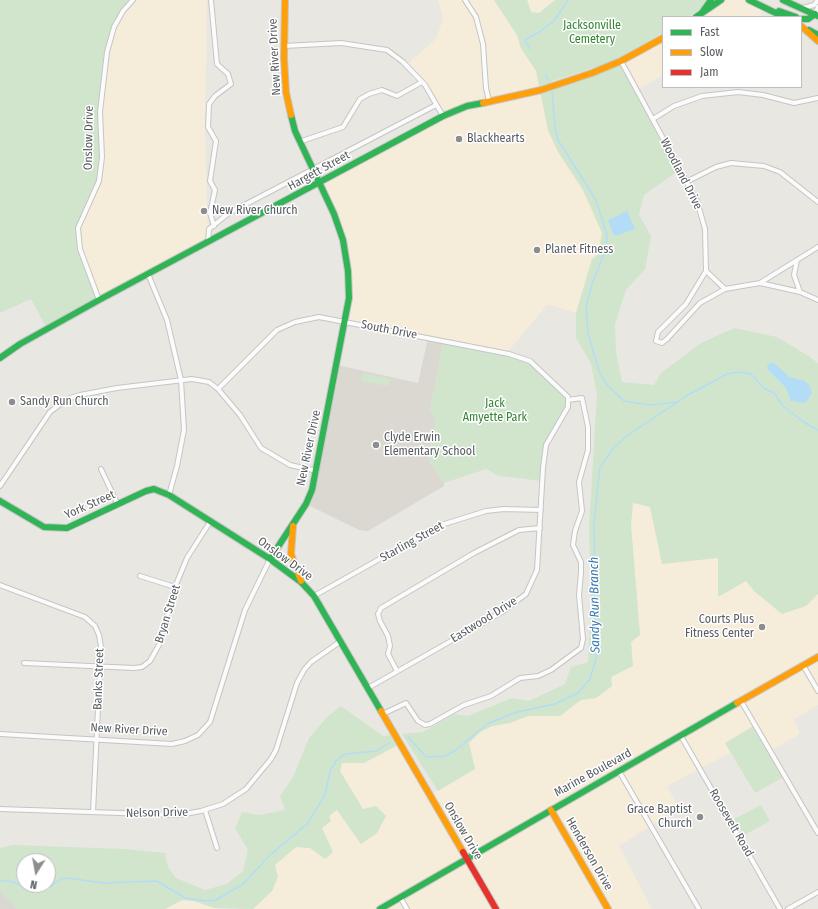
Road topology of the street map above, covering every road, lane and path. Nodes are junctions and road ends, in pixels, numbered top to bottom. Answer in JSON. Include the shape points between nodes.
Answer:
{"nodes":[{"id":1,"x":133,"y":0,"type":"edge"},
{"id":2,"x":211,"y":0,"type":"edge"},
{"id":3,"x":284,"y":0,"type":"edge"},
{"id":4,"x":465,"y":0,"type":"edge"},
{"id":5,"x":711,"y":0,"type":"edge"},
{"id":6,"x":721,"y":0,"type":"edge"},
{"id":7,"x":749,"y":0,"type":"edge"},
{"id":8,"x":782,"y":0,"type":"edge"},
{"id":9,"x":818,"y":0,"type":"edge"},
{"id":10,"x":763,"y":6,"type":"junction"},
{"id":11,"x":818,"y":7,"type":"edge"},
{"id":12,"x":804,"y":8,"type":"junction"},
{"id":13,"x":817,"y":15,"type":"edge"},
{"id":14,"x":699,"y":16,"type":"edge"},
{"id":15,"x":782,"y":16,"type":"edge"},
{"id":16,"x":793,"y":16,"type":"edge"},
{"id":17,"x":802,"y":19,"type":"edge"},
{"id":18,"x":802,"y":27,"type":"edge"},
{"id":19,"x":818,"y":35,"type":"edge"},
{"id":20,"x":662,"y":39,"type":"edge"},
{"id":21,"x":818,"y":41,"type":"edge"},
{"id":22,"x":284,"y":46,"type":"junction"},
{"id":23,"x":621,"y":61,"type":"junction"},
{"id":24,"x":422,"y":82,"type":"junction"},
{"id":25,"x":818,"y":98,"type":"edge"},
{"id":26,"x":490,"y":101,"type":"junction"},
{"id":27,"x":436,"y":105,"type":"junction"},
{"id":28,"x":443,"y":116,"type":"junction"},
{"id":29,"x":652,"y":119,"type":"junction"},
{"id":30,"x":299,"y":142,"type":"junction"},
{"id":31,"x":312,"y":170,"type":"junction"},
{"id":32,"x":686,"y":182,"type":"junction"},
{"id":33,"x":320,"y":184,"type":"junction"},
{"id":34,"x":818,"y":202,"type":"edge"},
{"id":35,"x":214,"y":226,"type":"junction"},
{"id":36,"x":208,"y":243,"type":"junction"},
{"id":37,"x":818,"y":247,"type":"edge"},
{"id":38,"x":797,"y":260,"type":"junction"},
{"id":39,"x":706,"y":271,"type":"junction"},
{"id":40,"x":148,"y":274,"type":"junction"},
{"id":41,"x":760,"y":283,"type":"junction"},
{"id":42,"x":725,"y":289,"type":"junction"},
{"id":43,"x":800,"y":292,"type":"junction"},
{"id":44,"x":99,"y":300,"type":"junction"},
{"id":45,"x":818,"y":300,"type":"edge"},
{"id":46,"x":346,"y":321,"type":"junction"},
{"id":47,"x":0,"y":358,"type":"edge"},
{"id":48,"x":181,"y":380,"type":"junction"},
{"id":49,"x":218,"y":389,"type":"junction"},
{"id":50,"x":568,"y":399,"type":"junction"},
{"id":51,"x":101,"y":469,"type":"dead end"},
{"id":52,"x":317,"y":471,"type":"junction"},
{"id":53,"x":0,"y":486,"type":"edge"},
{"id":54,"x":169,"y":495,"type":"junction"},
{"id":55,"x":0,"y":501,"type":"edge"},
{"id":56,"x":118,"y":505,"type":"junction"},
{"id":57,"x":541,"y":510,"type":"junction"},
{"id":58,"x":210,"y":522,"type":"junction"},
{"id":59,"x":294,"y":522,"type":"junction"},
{"id":60,"x":540,"y":528,"type":"junction"},
{"id":61,"x":270,"y":559,"type":"junction"},
{"id":62,"x":140,"y":576,"type":"dead end"},
{"id":63,"x":301,"y":582,"type":"junction"},
{"id":64,"x":0,"y":585,"type":"edge"},
{"id":65,"x":175,"y":587,"type":"junction"},
{"id":66,"x":314,"y":596,"type":"junction"},
{"id":67,"x":341,"y":641,"type":"junction"},
{"id":68,"x":818,"y":657,"type":"edge"},
{"id":69,"x":24,"y":663,"type":"dead end"},
{"id":70,"x":804,"y":666,"type":"junction"},
{"id":71,"x":100,"y":668,"type":"junction"},
{"id":72,"x":397,"y":671,"type":"junction"},
{"id":73,"x":368,"y":688,"type":"junction"},
{"id":74,"x":818,"y":691,"type":"edge"},
{"id":75,"x":741,"y":701,"type":"junction"},
{"id":76,"x":383,"y":714,"type":"junction"},
{"id":77,"x":0,"y":734,"type":"edge"},
{"id":78,"x":681,"y":736,"type":"junction"},
{"id":79,"x":97,"y":740,"type":"junction"},
{"id":80,"x":619,"y":771,"type":"junction"},
{"id":81,"x":0,"y":809,"type":"edge"},
{"id":82,"x":206,"y":810,"type":"junction"},
{"id":83,"x":551,"y":810,"type":"junction"},
{"id":84,"x":93,"y":812,"type":"junction"},
{"id":85,"x":818,"y":833,"type":"edge"},
{"id":86,"x":217,"y":848,"type":"dead end"},
{"id":87,"x":466,"y":858,"type":"junction"},
{"id":88,"x":818,"y":892,"type":"edge"},
{"id":89,"x":400,"y":897,"type":"junction"},
{"id":90,"x":380,"y":909,"type":"edge"},
{"id":91,"x":407,"y":909,"type":"edge"},
{"id":92,"x":496,"y":909,"type":"edge"},
{"id":93,"x":608,"y":909,"type":"edge"},
{"id":94,"x":699,"y":909,"type":"edge"},
{"id":95,"x":780,"y":909,"type":"edge"},
{"id":96,"x":788,"y":909,"type":"edge"}],
"edges":[{"from":1,"to":44,"type":"street","name":"Onslow Drive","via":[[114,27],[107,52],[100,112],[102,157],[99,181],[78,228],[80,249]]},
{"from":2,"to":35,"type":"street","via":[[217,64],[228,74],[231,84],[209,104],[208,127],[216,141],[210,181],[214,190],[210,213]]},
{"from":3,"to":22,"type":"main road","name":"New River Drive"},
{"from":4,"to":26,"type":"street","via":[[476,17],[483,44],[486,88]]},
{"from":5,"to":14,"type":"main road"},
{"from":6,"to":14,"type":"main road"},
{"from":7,"to":10,"type":"main road"},
{"from":8,"to":12,"type":"main road"},
{"from":9,"to":12,"type":"street","via":[[814,5]]},
{"from":10,"to":15,"type":"main road"},
{"from":10,"to":16,"type":"main road"},
{"from":11,"to":13,"type":"street"},
{"from":12,"to":13,"type":"main road"},
{"from":13,"to":17,"type":"main road"},
{"from":18,"to":19,"type":"main road"},
{"from":18,"to":21,"type":"main road"},
{"from":20,"to":23,"type":"main road","name":"Hargett Street"},
{"from":22,"to":24,"type":"street","via":[[341,43],[386,50],[403,62]]},
{"from":22,"to":30,"type":"main road","name":"New River Drive","via":[[286,92]]},
{"from":23,"to":26,"type":"main road","name":"Hargett Street","via":[[541,90]]},
{"from":23,"to":29,"type":"street","name":"Woodland Drive"},
{"from":24,"to":27,"type":"street"},
{"from":24,"to":30,"type":"street","via":[[397,96],[382,90],[369,94],[360,99],[343,127]]},
{"from":25,"to":29,"type":"street","via":[[794,103],[738,92],[702,96],[674,106]]},
{"from":26,"to":28,"type":"main road","name":"Hargett Street","via":[[467,106]]},
{"from":27,"to":28,"type":"street"},
{"from":27,"to":31,"type":"street"},
{"from":28,"to":33,"type":"main road","name":"Hargett Street"},
{"from":29,"to":32,"type":"street","name":"Woodland Drive"},
{"from":30,"to":31,"type":"main road","name":"New River Drive"},
{"from":31,"to":33,"type":"main road","name":"New River Drive"},
{"from":31,"to":35,"type":"street","via":[[229,213]]},
{"from":32,"to":34,"type":"street","via":[[716,167],[731,164],[764,166],[780,172]]},
{"from":32,"to":39,"type":"street","name":"Woodland Drive","via":[[697,201],[705,229]]},
{"from":33,"to":36,"type":"main road","name":"Hargett Street"},
{"from":33,"to":46,"type":"main road","name":"New River Drive","via":[[345,248],[349,298]]},
{"from":35,"to":36,"type":"street","via":[[209,229]]},
{"from":36,"to":40,"type":"main road","name":"Hargett Street"},
{"from":37,"to":38,"type":"street"},
{"from":38,"to":41,"type":"street"},
{"from":38,"to":43,"type":"street","via":[[794,275]]},
{"from":39,"to":42,"type":"street"},
{"from":39,"to":42,"type":"street","via":[[686,304],[658,332],[656,341],[662,343],[700,303]]},
{"from":40,"to":44,"type":"main road","name":"Hargett Street"},
{"from":40,"to":48,"type":"street","via":[[167,320]]},
{"from":41,"to":42,"type":"street"},
{"from":41,"to":43,"type":"street"},
{"from":43,"to":45,"type":"street"},
{"from":44,"to":47,"type":"main road","name":"Hargett Street"},
{"from":46,"to":49,"type":"street","name":"South Drive","via":[[319,317],[295,322],[277,330]]},
{"from":46,"to":50,"type":"street","name":"South Drive","via":[[530,360]]},
{"from":46,"to":52,"type":"main road","name":"New River Drive"},
{"from":48,"to":49,"type":"street","via":[[209,382]]},
{"from":48,"to":53,"type":"street","via":[[117,388],[67,399],[50,412]]},
{"from":48,"to":54,"type":"street","via":[[184,430]]},
{"from":49,"to":52,"type":"street","via":[[240,415],[261,448],[290,465]]},
{"from":50,"to":57,"type":"street","name":"Eastwood Drive","via":[[568,407],[546,445]]},
{"from":50,"to":76,"type":"street","via":[[582,398],[588,428],[588,450],[580,482],[582,511],[573,545],[581,567],[581,648],[551,670],[538,676],[520,678],[490,696],[464,705],[430,724],[425,725],[418,721],[406,703]]},
{"from":51,"to":56,"type":"street"},
{"from":52,"to":59,"type":"main road","name":"New River Drive","via":[[306,504]]},
{"from":54,"to":56,"type":"main road","name":"York Street","via":[[154,489]]},
{"from":54,"to":58,"type":"main road","name":"Onslow Drive"},
{"from":55,"to":56,"type":"main road","name":"York Street","via":[[44,527],[59,528],[67,528]]},
{"from":57,"to":60,"type":"street","name":"Eastwood Drive"},
{"from":57,"to":66,"type":"street","name":"Starling Street","via":[[486,511],[438,526]]},
{"from":58,"to":61,"type":"main road","name":"Onslow Drive"},
{"from":58,"to":65,"type":"street","name":"Bryan Street","via":[[187,558]]},
{"from":59,"to":61,"type":"main road","name":"New River Drive"},
{"from":59,"to":63,"type":"main road","via":[[291,554]]},
{"from":60,"to":72,"type":"street","name":"Eastwood Drive","via":[[537,570],[526,594],[502,612]]},
{"from":60,"to":72,"type":"street","via":[[519,530],[474,553],[381,608],[378,614],[388,636],[388,654]]},
{"from":61,"to":63,"type":"main road","name":"Onslow Drive"},
{"from":61,"to":79,"type":"street","name":"New River Drive","via":[[245,610],[210,722],[198,735],[172,744]]},
{"from":62,"to":65,"type":"street"},
{"from":63,"to":66,"type":"main road","name":"Onslow Drive"},
{"from":64,"to":71,"type":"street","name":"Banks Street","via":[[85,617],[100,635]]},
{"from":65,"to":71,"type":"street","name":"Bryan Street","via":[[160,643],[150,661],[142,667]]},
{"from":66,"to":67,"type":"main road","name":"Onslow Drive"},
{"from":67,"to":73,"type":"main road","name":"Onslow Drive"},
{"from":67,"to":82,"type":"street","name":"Nelson Drive","via":[[304,670],[276,750],[260,774],[246,789],[223,804]]},
{"from":68,"to":70,"type":"main road","name":"Marine Boulevard"},
{"from":69,"to":71,"type":"street","name":"Bryan Street"},
{"from":70,"to":74,"type":"street"},
{"from":70,"to":75,"type":"main road","name":"Marine Boulevard"},
{"from":71,"to":79,"type":"street","name":"Banks Street"},
{"from":72,"to":73,"type":"street","name":"Eastwood Drive"},
{"from":73,"to":76,"type":"main road","name":"Onslow Drive"},
{"from":75,"to":78,"type":"main road","name":"Marine Boulevard"},
{"from":75,"to":85,"type":"street"},
{"from":76,"to":87,"type":"main road","name":"Onslow Drive"},
{"from":77,"to":79,"type":"street","name":"New River Drive"},
{"from":78,"to":80,"type":"main road","name":"Marine Boulevard"},
{"from":78,"to":95,"type":"street","name":"Roosevelt Road"},
{"from":79,"to":84,"type":"street","name":"Banks Street"},
{"from":80,"to":83,"type":"main road","name":"Marine Boulevard"},
{"from":80,"to":94,"type":"street"},
{"from":81,"to":84,"type":"street","name":"Nelson Drive"},
{"from":82,"to":84,"type":"street","name":"Nelson Drive","via":[[178,815]]},
{"from":82,"to":86,"type":"street"},
{"from":83,"to":87,"type":"main road","name":"Marine Boulevard"},
{"from":83,"to":93,"type":"main road","name":"Henderson Drive"},
{"from":87,"to":89,"type":"main road","name":"Marine Boulevard"},
{"from":87,"to":92,"type":"main road","name":"Onslow Drive"},
{"from":88,"to":96,"type":"street"},
{"from":89,"to":90,"type":"main road","name":"Marine Boulevard"},
{"from":89,"to":91,"type":"street"}]}
